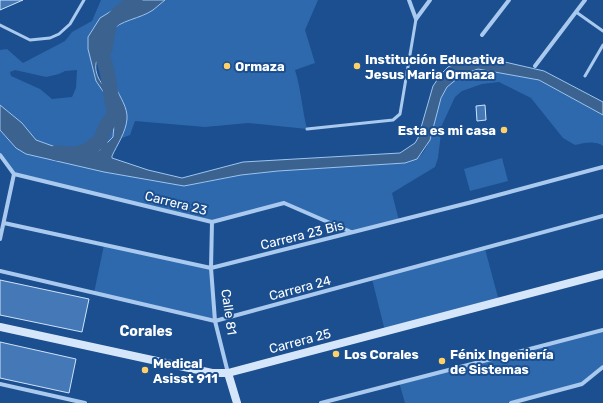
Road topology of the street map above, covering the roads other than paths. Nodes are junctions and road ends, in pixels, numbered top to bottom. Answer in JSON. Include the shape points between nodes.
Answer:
{"nodes":[{"id":1,"x":84,"y":0,"type":"edge"},
{"id":2,"x":410,"y":0,"type":"edge"},
{"id":3,"x":430,"y":0,"type":"edge"},
{"id":4,"x":509,"y":0,"type":"edge"},
{"id":5,"x":585,"y":0,"type":"edge"},
{"id":6,"x":576,"y":12,"type":"junction"},
{"id":7,"x":416,"y":19,"type":"junction"},
{"id":8,"x":0,"y":25,"type":"edge"},
{"id":9,"x":603,"y":31,"type":"edge"},
{"id":10,"x":482,"y":35,"type":"dead end"},
{"id":11,"x":603,"y":45,"type":"edge"},
{"id":12,"x":535,"y":66,"type":"dead end"},
{"id":13,"x":585,"y":76,"type":"dead end"},
{"id":14,"x":307,"y":129,"type":"dead end"},
{"id":15,"x":0,"y":155,"type":"edge"},
{"id":16,"x":603,"y":167,"type":"edge"},
{"id":17,"x":14,"y":174,"type":"junction"},
{"id":18,"x":603,"y":216,"type":"edge"},
{"id":19,"x":212,"y":222,"type":"junction"},
{"id":20,"x":4,"y":223,"type":"junction"},
{"id":21,"x":352,"y":233,"type":"junction"},
{"id":22,"x":0,"y":239,"type":"edge"},
{"id":23,"x":211,"y":268,"type":"junction"},
{"id":24,"x":0,"y":271,"type":"edge"},
{"id":25,"x":603,"y":274,"type":"edge"},
{"id":26,"x":215,"y":320,"type":"junction"},
{"id":27,"x":0,"y":327,"type":"edge"},
{"id":28,"x":603,"y":330,"type":"edge"},
{"id":29,"x":603,"y":367,"type":"edge"},
{"id":30,"x":228,"y":373,"type":"junction"},
{"id":31,"x":0,"y":384,"type":"edge"},
{"id":32,"x":518,"y":402,"type":"edge"},
{"id":33,"x":85,"y":403,"type":"edge"},
{"id":34,"x":237,"y":403,"type":"edge"},
{"id":35,"x":320,"y":403,"type":"edge"},
{"id":36,"x":511,"y":403,"type":"edge"}],
"edges":[{"from":1,"to":8,"type":"lane","via":[[70,24],[50,38],[30,40]]},
{"from":2,"to":7,"type":"street"},
{"from":3,"to":7,"type":"street"},
{"from":4,"to":10,"type":"street"},
{"from":5,"to":6,"type":"street"},
{"from":6,"to":9,"type":"lane"},
{"from":6,"to":12,"type":"street"},
{"from":7,"to":14,"type":"lane","via":[[400,114],[393,120]]},
{"from":11,"to":13,"type":"lane"},
{"from":15,"to":17,"type":"street"},
{"from":16,"to":21,"type":"street","name":"Carrera 23 Bis"},
{"from":17,"to":19,"type":"street","name":"Carrera 23"},
{"from":17,"to":20,"type":"street"},
{"from":18,"to":26,"type":"street","name":"Carrera 24"},
{"from":19,"to":21,"type":"street","name":"Carrera 23","via":[[284,203]]},
{"from":19,"to":23,"type":"street","name":"Calle 81"},
{"from":20,"to":22,"type":"street"},
{"from":20,"to":23,"type":"street","name":"Carrera 23 Bis"},
{"from":21,"to":23,"type":"street","name":"Carrera 23 Bis"},
{"from":23,"to":26,"type":"street","name":"Calle 81"},
{"from":24,"to":26,"type":"street","name":"Carrera 24"},
{"from":25,"to":30,"type":"street","name":"Carrera 25"},
{"from":26,"to":30,"type":"street","name":"Calle 81"},
{"from":27,"to":30,"type":"street","name":"Carrera 25","via":[[212,373]]},
{"from":28,"to":35,"type":"street"},
{"from":29,"to":32,"type":"street","via":[[582,384]]},
{"from":30,"to":34,"type":"street","name":"Calle 81"},
{"from":31,"to":33,"type":"street"},
{"from":32,"to":36,"type":"street"}]}
